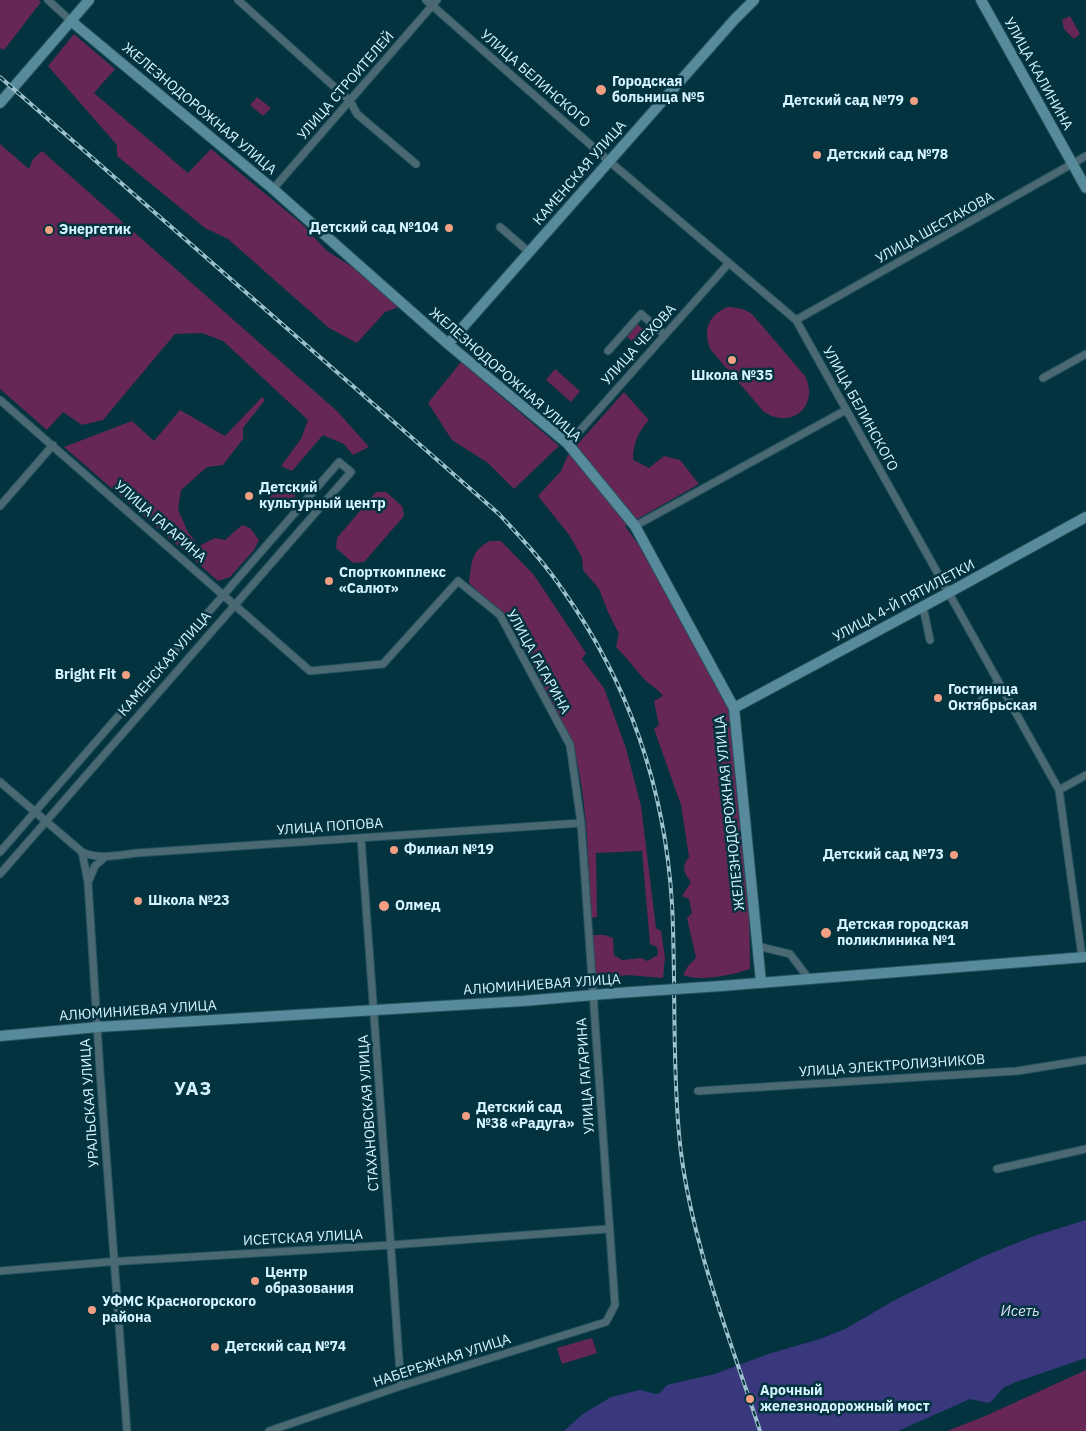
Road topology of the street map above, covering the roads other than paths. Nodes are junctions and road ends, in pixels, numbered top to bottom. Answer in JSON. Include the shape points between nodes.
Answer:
{"nodes":[{"id":1,"x":48,"y":0,"type":"edge"},
{"id":2,"x":89,"y":0,"type":"edge"},
{"id":3,"x":238,"y":0,"type":"edge"},
{"id":4,"x":426,"y":0,"type":"edge"},
{"id":5,"x":754,"y":0,"type":"edge"},
{"id":6,"x":981,"y":0,"type":"edge"},
{"id":7,"x":435,"y":3,"type":"edge"},
{"id":8,"x":71,"y":21,"type":"junction"},
{"id":9,"x":350,"y":101,"type":"junction"},
{"id":10,"x":0,"y":103,"type":"edge"},
{"id":11,"x":1086,"y":156,"type":"edge"},
{"id":12,"x":609,"y":161,"type":"junction"},
{"id":13,"x":416,"y":164,"type":"dead end"},
{"id":14,"x":1073,"y":164,"type":"junction"},
{"id":15,"x":1086,"y":188,"type":"edge"},
{"id":16,"x":273,"y":189,"type":"junction"},
{"id":17,"x":500,"y":227,"type":"dead end"},
{"id":18,"x":530,"y":252,"type":"junction"},
{"id":19,"x":729,"y":263,"type":"junction"},
{"id":20,"x":796,"y":320,"type":"junction"},
{"id":21,"x":665,"y":335,"type":"junction"},
{"id":22,"x":448,"y":344,"type":"junction"},
{"id":23,"x":608,"y":351,"type":"dead end"},
{"id":24,"x":1086,"y":354,"type":"edge"},
{"id":25,"x":1043,"y":378,"type":"dead end"},
{"id":26,"x":0,"y":400,"type":"edge"},
{"id":27,"x":846,"y":410,"type":"junction"},
{"id":28,"x":568,"y":444,"type":"junction"},
{"id":29,"x":53,"y":445,"type":"junction"},
{"id":30,"x":0,"y":506,"type":"edge"},
{"id":31,"x":1086,"y":517,"type":"edge"},
{"id":32,"x":635,"y":526,"type":"junction"},
{"id":33,"x":224,"y":594,"type":"junction"},
{"id":34,"x":948,"y":594,"type":"junction"},
{"id":35,"x":235,"y":605,"type":"junction"},
{"id":36,"x":923,"y":607,"type":"junction"},
{"id":37,"x":930,"y":640,"type":"dead end"},
{"id":38,"x":998,"y":682,"type":"junction"},
{"id":39,"x":977,"y":706,"type":"dead end"},
{"id":40,"x":734,"y":708,"type":"junction"},
{"id":41,"x":1086,"y":775,"type":"edge"},
{"id":42,"x":0,"y":782,"type":"edge"},
{"id":43,"x":1059,"y":790,"type":"junction"},
{"id":44,"x":35,"y":812,"type":"junction"},
{"id":45,"x":47,"y":821,"type":"junction"},
{"id":46,"x":581,"y":823,"type":"junction"},
{"id":47,"x":362,"y":838,"type":"junction"},
{"id":48,"x":0,"y":852,"type":"edge"},
{"id":49,"x":82,"y":852,"type":"junction"},
{"id":50,"x":105,"y":856,"type":"junction"},
{"id":51,"x":0,"y":874,"type":"edge"},
{"id":52,"x":88,"y":882,"type":"junction"},
{"id":53,"x":757,"y":946,"type":"junction"},
{"id":54,"x":1084,"y":957,"type":"edge"},
{"id":55,"x":809,"y":979,"type":"junction"},
{"id":56,"x":761,"y":982,"type":"junction"},
{"id":57,"x":593,"y":995,"type":"junction"},
{"id":58,"x":374,"y":1009,"type":"junction"},
{"id":59,"x":98,"y":1027,"type":"junction"},
{"id":60,"x":0,"y":1036,"type":"edge"},
{"id":61,"x":1086,"y":1060,"type":"edge"},
{"id":62,"x":698,"y":1091,"type":"dead end"},
{"id":63,"x":1086,"y":1149,"type":"edge"},
{"id":64,"x":997,"y":1169,"type":"dead end"},
{"id":65,"x":608,"y":1229,"type":"junction"},
{"id":66,"x":391,"y":1245,"type":"junction"},
{"id":67,"x":114,"y":1262,"type":"junction"},
{"id":68,"x":0,"y":1271,"type":"edge"},
{"id":69,"x":615,"y":1305,"type":"joint"},
{"id":70,"x":401,"y":1386,"type":"junction"},
{"id":71,"x":126,"y":1431,"type":"edge"},
{"id":72,"x":269,"y":1431,"type":"edge"}],
"edges":[{"from":1,"to":8,"type":"street","name":"ЖЕЛЕЗНОДОРОЖНАЯ УЛИЦА"},
{"from":2,"to":8,"type":"street"},
{"from":3,"to":9,"type":"street"},
{"from":4,"to":7,"type":"street","name":"УЛИЦА БЕЛИНСКОГО"},
{"from":5,"to":12,"type":"street","name":"КАМЕНСКАЯ УЛИЦА"},
{"from":6,"to":14,"type":"street","name":"УЛИЦА КАЛИНИНА"},
{"from":7,"to":9,"type":"street","name":"УЛИЦА СТРОИТЕЛЕЙ"},
{"from":7,"to":12,"type":"street","name":"УЛИЦА БЕЛИНСКОГО"},
{"from":8,"to":10,"type":"street"},
{"from":8,"to":16,"type":"street","name":"ЖЕЛЕЗНОДОРОЖНАЯ УЛИЦА"},
{"from":9,"to":13,"type":"street","via":[[357,114]]},
{"from":9,"to":16,"type":"street","name":"УЛИЦА СТРОИТЕЛЕЙ"},
{"from":11,"to":14,"type":"street","name":"УЛИЦА ШЕСТАКОВА"},
{"from":12,"to":18,"type":"street","name":"КАМЕНСКАЯ УЛИЦА"},
{"from":12,"to":19,"type":"street","name":"УЛИЦА БЕЛИНСКОГО"},
{"from":14,"to":15,"type":"street","name":"УЛИЦА КАЛИНИНА"},
{"from":14,"to":20,"type":"street","name":"УЛИЦА ШЕСТАКОВА"},
{"from":16,"to":22,"type":"street","name":"ЖЕЛЕЗНОДОРОЖНАЯ УЛИЦА"},
{"from":17,"to":18,"type":"street"},
{"from":18,"to":22,"type":"street","name":"КАМЕНСКАЯ УЛИЦА"},
{"from":19,"to":20,"type":"street","name":"УЛИЦА БЕЛИНСКОГО"},
{"from":19,"to":21,"type":"street","name":"УЛИЦА ЧЕХОВА"},
{"from":20,"to":27,"type":"street","name":"УЛИЦА БЕЛИНСКОГО"},
{"from":21,"to":23,"type":"street","via":[[641,314]]},
{"from":21,"to":28,"type":"street","name":"УЛИЦА ЧЕХОВА"},
{"from":22,"to":28,"type":"street","name":"ЖЕЛЕЗНОДОРОЖНАЯ УЛИЦА"},
{"from":24,"to":25,"type":"street"},
{"from":26,"to":29,"type":"street","name":"УЛИЦА ГАГАРИНА"},
{"from":27,"to":32,"type":"street"},
{"from":27,"to":34,"type":"street","name":"УЛИЦА БЕЛИНСКОГО"},
{"from":28,"to":32,"type":"street","name":"ЖЕЛЕЗНОДОРОЖНАЯ УЛИЦА"},
{"from":29,"to":30,"type":"street"},
{"from":29,"to":33,"type":"street","name":"УЛИЦА ГАГАРИНА"},
{"from":31,"to":34,"type":"street","name":"УЛИЦА 4-Й ПЯТИЛЕТКИ"},
{"from":32,"to":40,"type":"street","name":"ЖЕЛЕЗНОДОРОЖНАЯ УЛИЦА"},
{"from":33,"to":35,"type":"street","name":"УЛИЦА ГАГАРИНА"},
{"from":33,"to":35,"type":"street","name":"КАМЕНСКАЯ УЛИЦА","via":[[339,462],[351,472]]},
{"from":33,"to":44,"type":"street","name":"КАМЕНСКАЯ УЛИЦА"},
{"from":34,"to":36,"type":"street","name":"УЛИЦА 4-Й ПЯТИЛЕТКИ"},
{"from":34,"to":38,"type":"street","name":"УЛИЦА БЕЛИНСКОГО"},
{"from":35,"to":45,"type":"street","name":"КАМЕНСКАЯ УЛИЦА"},
{"from":35,"to":46,"type":"street","name":"УЛИЦА ГАГАРИНА","via":[[310,671],[383,664],[458,581],[500,615],[570,745]]},
{"from":36,"to":37,"type":"street"},
{"from":36,"to":40,"type":"street","name":"УЛИЦА 4-Й ПЯТИЛЕТКИ"},
{"from":38,"to":39,"type":"street"},
{"from":38,"to":43,"type":"street","name":"УЛИЦА БЕЛИНСКОГО"},
{"from":40,"to":53,"type":"street","name":"ЖЕЛЕЗНОДОРОЖНАЯ УЛИЦА"},
{"from":41,"to":43,"type":"street"},
{"from":42,"to":44,"type":"street"},
{"from":43,"to":54,"type":"street","name":"УЛИЦА БЕЛИНСКОГО"},
{"from":44,"to":45,"type":"street"},
{"from":44,"to":48,"type":"street","name":"КАМЕНСКАЯ УЛИЦА"},
{"from":45,"to":49,"type":"street"},
{"from":45,"to":51,"type":"street","name":"КАМЕНСКАЯ УЛИЦА"},
{"from":46,"to":47,"type":"street","name":"УЛИЦА ПОПОВА"},
{"from":46,"to":57,"type":"street","name":"УЛИЦА ГАГАРИНА"},
{"from":47,"to":50,"type":"street","name":"УЛИЦА ПОПОВА"},
{"from":47,"to":58,"type":"street","name":"СТАХАНОВСКАЯ УЛИЦА"},
{"from":49,"to":50,"type":"street","name":"УЛИЦА ПОПОВА","via":[[91,857]]},
{"from":49,"to":52,"type":"street","name":"УРАЛЬСКАЯ УЛИЦА"},
{"from":50,"to":52,"type":"street","via":[[95,866]]},
{"from":52,"to":59,"type":"street","name":"УРАЛЬСКАЯ УЛИЦА"},
{"from":53,"to":55,"type":"street","via":[[790,954]]},
{"from":53,"to":56,"type":"street","name":"ЖЕЛЕЗНОДОРОЖНАЯ УЛИЦА"},
{"from":54,"to":55,"type":"street","name":"АЛЮМИНИЕВАЯ УЛИЦА"},
{"from":55,"to":56,"type":"street","name":"АЛЮМИНИЕВАЯ УЛИЦА"},
{"from":56,"to":57,"type":"street","name":"АЛЮМИНИЕВАЯ УЛИЦА","bridge":true},
{"from":57,"to":58,"type":"street","name":"АЛЮМИНИЕВАЯ УЛИЦА"},
{"from":57,"to":65,"type":"street","name":"УЛИЦА ГАГАРИНА"},
{"from":58,"to":59,"type":"street","name":"АЛЮМИНИЕВАЯ УЛИЦА"},
{"from":58,"to":66,"type":"street","name":"СТАХАНОВСКАЯ УЛИЦА"},
{"from":59,"to":60,"type":"street","name":"АЛЮМИНИЕВАЯ УЛИЦА"},
{"from":59,"to":67,"type":"street","name":"УРАЛЬСКАЯ УЛИЦА"},
{"from":61,"to":62,"type":"street","name":"УЛИЦА ЭЛЕКТРОЛИЗНИКОВ","via":[[1017,1071]]},
{"from":63,"to":64,"type":"street"},
{"from":65,"to":66,"type":"street","name":"ИСЕТСКАЯ УЛИЦА"},
{"from":65,"to":69,"type":"street","name":"УЛИЦА ГАГАРИНА"},
{"from":66,"to":67,"type":"street","name":"ИСЕТСКАЯ УЛИЦА"},
{"from":66,"to":70,"type":"street","name":"СТАХАНОВСКАЯ УЛИЦА"},
{"from":67,"to":68,"type":"street","name":"ИСЕТСКАЯ УЛИЦА"},
{"from":67,"to":71,"type":"street","name":"УРАЛЬСКАЯ УЛИЦА"},
{"from":69,"to":70,"type":"street","name":"НАБЕРЕЖНАЯ УЛИЦА","via":[[606,1322]]},
{"from":70,"to":72,"type":"street","name":"НАБЕРЕЖНАЯ УЛИЦА"}]}
